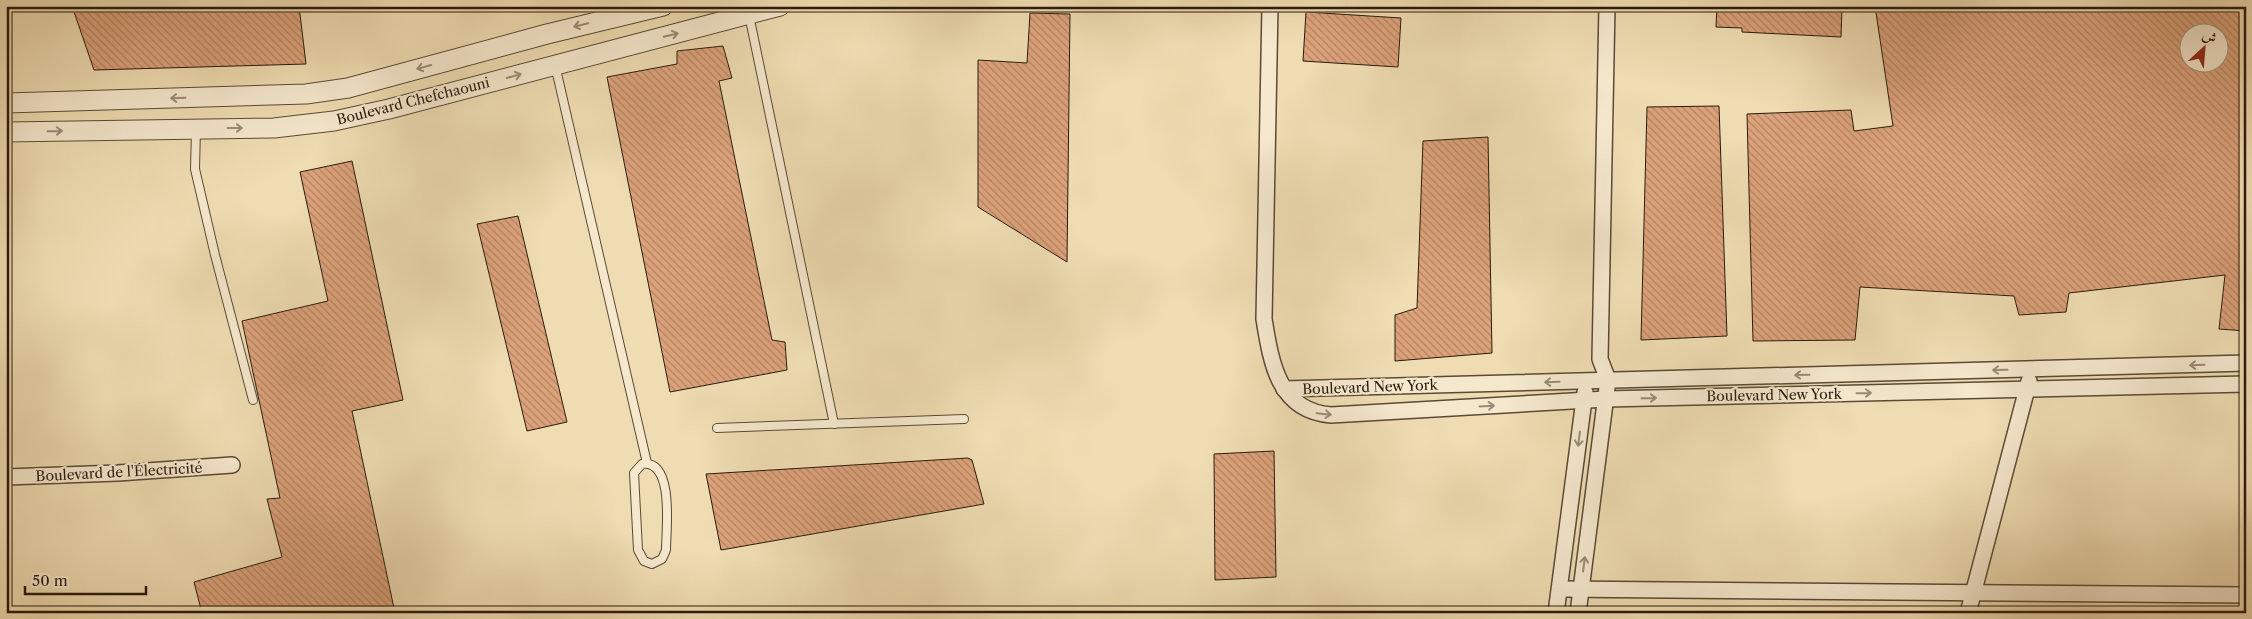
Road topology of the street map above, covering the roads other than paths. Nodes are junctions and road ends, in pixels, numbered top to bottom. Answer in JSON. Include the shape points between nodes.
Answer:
{"nodes":[{"id":1,"x":663,"y":6,"type":"edge"},
{"id":2,"x":780,"y":6,"type":"edge"},
{"id":3,"x":1270,"y":6,"type":"edge"},
{"id":4,"x":1608,"y":6,"type":"edge"},
{"id":5,"x":748,"y":10,"type":"edge"},
{"id":6,"x":555,"y":65,"type":"junction"},
{"id":7,"x":6,"y":103,"type":"edge"},
{"id":8,"x":196,"y":128,"type":"junction"},
{"id":9,"x":6,"y":132,"type":"edge"},
{"id":10,"x":1600,"y":360,"type":"junction"},
{"id":11,"x":2246,"y":363,"type":"edge"},
{"id":12,"x":2031,"y":370,"type":"junction"},
{"id":13,"x":1608,"y":380,"type":"junction"},
{"id":14,"x":1586,"y":381,"type":"junction"},
{"id":15,"x":2246,"y":384,"type":"edge"},
{"id":16,"x":2027,"y":388,"type":"junction"},
{"id":17,"x":1284,"y":390,"type":"junction"},
{"id":18,"x":1606,"y":399,"type":"junction"},
{"id":19,"x":253,"y":400,"type":"dead end"},
{"id":20,"x":1584,"y":401,"type":"junction"},
{"id":21,"x":964,"y":419,"type":"dead end"},
{"id":22,"x":834,"y":424,"type":"junction"},
{"id":23,"x":717,"y":428,"type":"dead end"},
{"id":24,"x":647,"y":463,"type":"junction"},
{"id":25,"x":232,"y":465,"type":"dead end"},
{"id":26,"x":6,"y":477,"type":"edge"},
{"id":27,"x":1560,"y":589,"type":"junction"},
{"id":28,"x":1581,"y":590,"type":"junction"},
{"id":29,"x":1974,"y":592,"type":"junction"},
{"id":30,"x":2246,"y":595,"type":"edge"},
{"id":31,"x":1556,"y":613,"type":"edge"},
{"id":32,"x":1578,"y":613,"type":"edge"},
{"id":33,"x":1968,"y":613,"type":"edge"}],
"edges":[{"from":1,"to":7,"type":"street","name":"Boulevard Chefchaouni","one_way":true,"via":[[348,88],[306,94]]},
{"from":2,"to":5,"type":"street","name":"Boulevard Chefchaouni"},
{"from":3,"to":17,"type":"street","via":[[1264,319],[1270,360]]},
{"from":4,"to":10,"type":"street"},
{"from":6,"to":5,"type":"street","name":"Boulevard Chefchaouni","one_way":true},
{"from":5,"to":22,"type":"lane"},
{"from":8,"to":6,"type":"street","name":"Boulevard Chefchaouni","one_way":true,"via":[[274,128],[334,121]]},
{"from":6,"to":24,"type":"lane"},
{"from":9,"to":8,"type":"street","name":"Boulevard Chefchaouni","one_way":true},
{"from":8,"to":19,"type":"lane","via":[[195,169],[214,255]]},
{"from":10,"to":13,"type":"street"},
{"from":10,"to":14,"type":"street"},
{"from":11,"to":12,"type":"street","name":"Boulevard New York","one_way":true},
{"from":12,"to":13,"type":"street","name":"Boulevard New York","one_way":true},
{"from":12,"to":16,"type":"street"},
{"from":13,"to":14,"type":"street","name":"Boulevard New York"},
{"from":13,"to":18,"type":"street"},
{"from":14,"to":17,"type":"street","name":"Boulevard New York","one_way":true},
{"from":14,"to":20,"type":"street"},
{"from":15,"to":16,"type":"street","name":"Boulevard New York"},
{"from":18,"to":16,"type":"street","name":"Boulevard New York","one_way":true},
{"from":16,"to":29,"type":"street"},
{"from":17,"to":20,"type":"street","name":"Boulevard New York","one_way":true,"via":[[1309,410],[1331,414]]},
{"from":18,"to":20,"type":"street","name":"Boulevard New York"},
{"from":28,"to":18,"type":"street","one_way":true},
{"from":20,"to":27,"type":"street","one_way":true},
{"from":21,"to":22,"type":"lane"},
{"from":22,"to":23,"type":"lane"},
{"from":24,"to":24,"type":"lane","via":[[638,466],[634,473],[638,550],[644,561],[652,564],[662,559],[666,550],[666,485],[658,470]]},
{"from":25,"to":26,"type":"street","name":"Boulevard de l'Électricité"},
{"from":27,"to":28,"type":"street"},
{"from":27,"to":31,"type":"street"},
{"from":28,"to":29,"type":"street"},
{"from":28,"to":32,"type":"street"},
{"from":29,"to":30,"type":"street"},
{"from":29,"to":33,"type":"street"}]}
